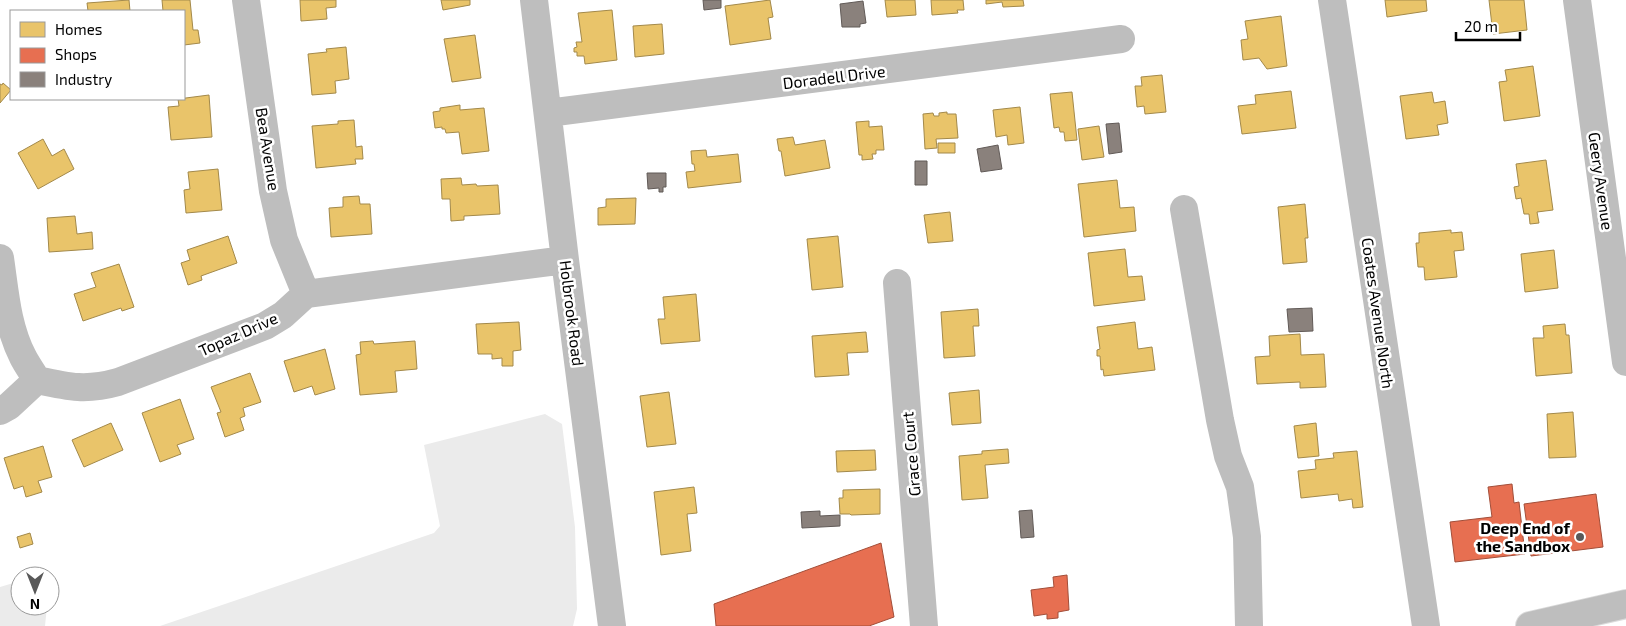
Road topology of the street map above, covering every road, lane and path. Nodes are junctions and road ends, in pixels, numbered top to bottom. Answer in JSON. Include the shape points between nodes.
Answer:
{"nodes":[{"id":1,"x":246,"y":0,"type":"edge"},
{"id":2,"x":534,"y":0,"type":"edge"},
{"id":3,"x":1332,"y":0,"type":"edge"},
{"id":4,"x":1576,"y":0,"type":"edge"},
{"id":5,"x":1121,"y":39,"type":"dead end"},
{"id":6,"x":548,"y":113,"type":"junction"},
{"id":7,"x":1184,"y":209,"type":"dead end"},
{"id":8,"x":0,"y":258,"type":"edge"},
{"id":9,"x":565,"y":260,"type":"junction"},
{"id":10,"x":897,"y":283,"type":"dead end"},
{"id":11,"x":306,"y":294,"type":"junction"},
{"id":12,"x":1626,"y":362,"type":"edge"},
{"id":13,"x":37,"y":380,"type":"junction"},
{"id":14,"x":0,"y":411,"type":"edge"},
{"id":15,"x":1626,"y":604,"type":"edge"},
{"id":16,"x":612,"y":626,"type":"edge"},
{"id":17,"x":924,"y":626,"type":"edge"},
{"id":18,"x":1249,"y":626,"type":"edge"},
{"id":19,"x":1426,"y":626,"type":"edge"},
{"id":20,"x":1530,"y":626,"type":"edge"}],
"edges":[{"from":1,"to":11,"type":"street","name":"Bea Avenue","via":[[273,191],[284,240]]},
{"from":2,"to":6,"type":"street","name":"Holbrook Road"},
{"from":3,"to":19,"type":"street","name":"Coates Avenue North"},
{"from":4,"to":12,"type":"street","name":"Geery Avenue"},
{"from":5,"to":6,"type":"street","name":"Doradell Drive"},
{"from":6,"to":9,"type":"street","name":"Holbrook Road"},
{"from":7,"to":18,"type":"street","via":[[1224,438],[1240,487],[1247,536]]},
{"from":8,"to":13,"type":"street","via":[[7,310],[15,337]]},
{"from":9,"to":11,"type":"street"},
{"from":9,"to":16,"type":"street","name":"Holbrook Road"},
{"from":10,"to":17,"type":"street","name":"Grace Court"},
{"from":11,"to":13,"type":"street","name":"Topaz Drive","via":[[265,326],[118,382],[82,388]]},
{"from":13,"to":14,"type":"street"},
{"from":15,"to":20,"type":"street"}]}
